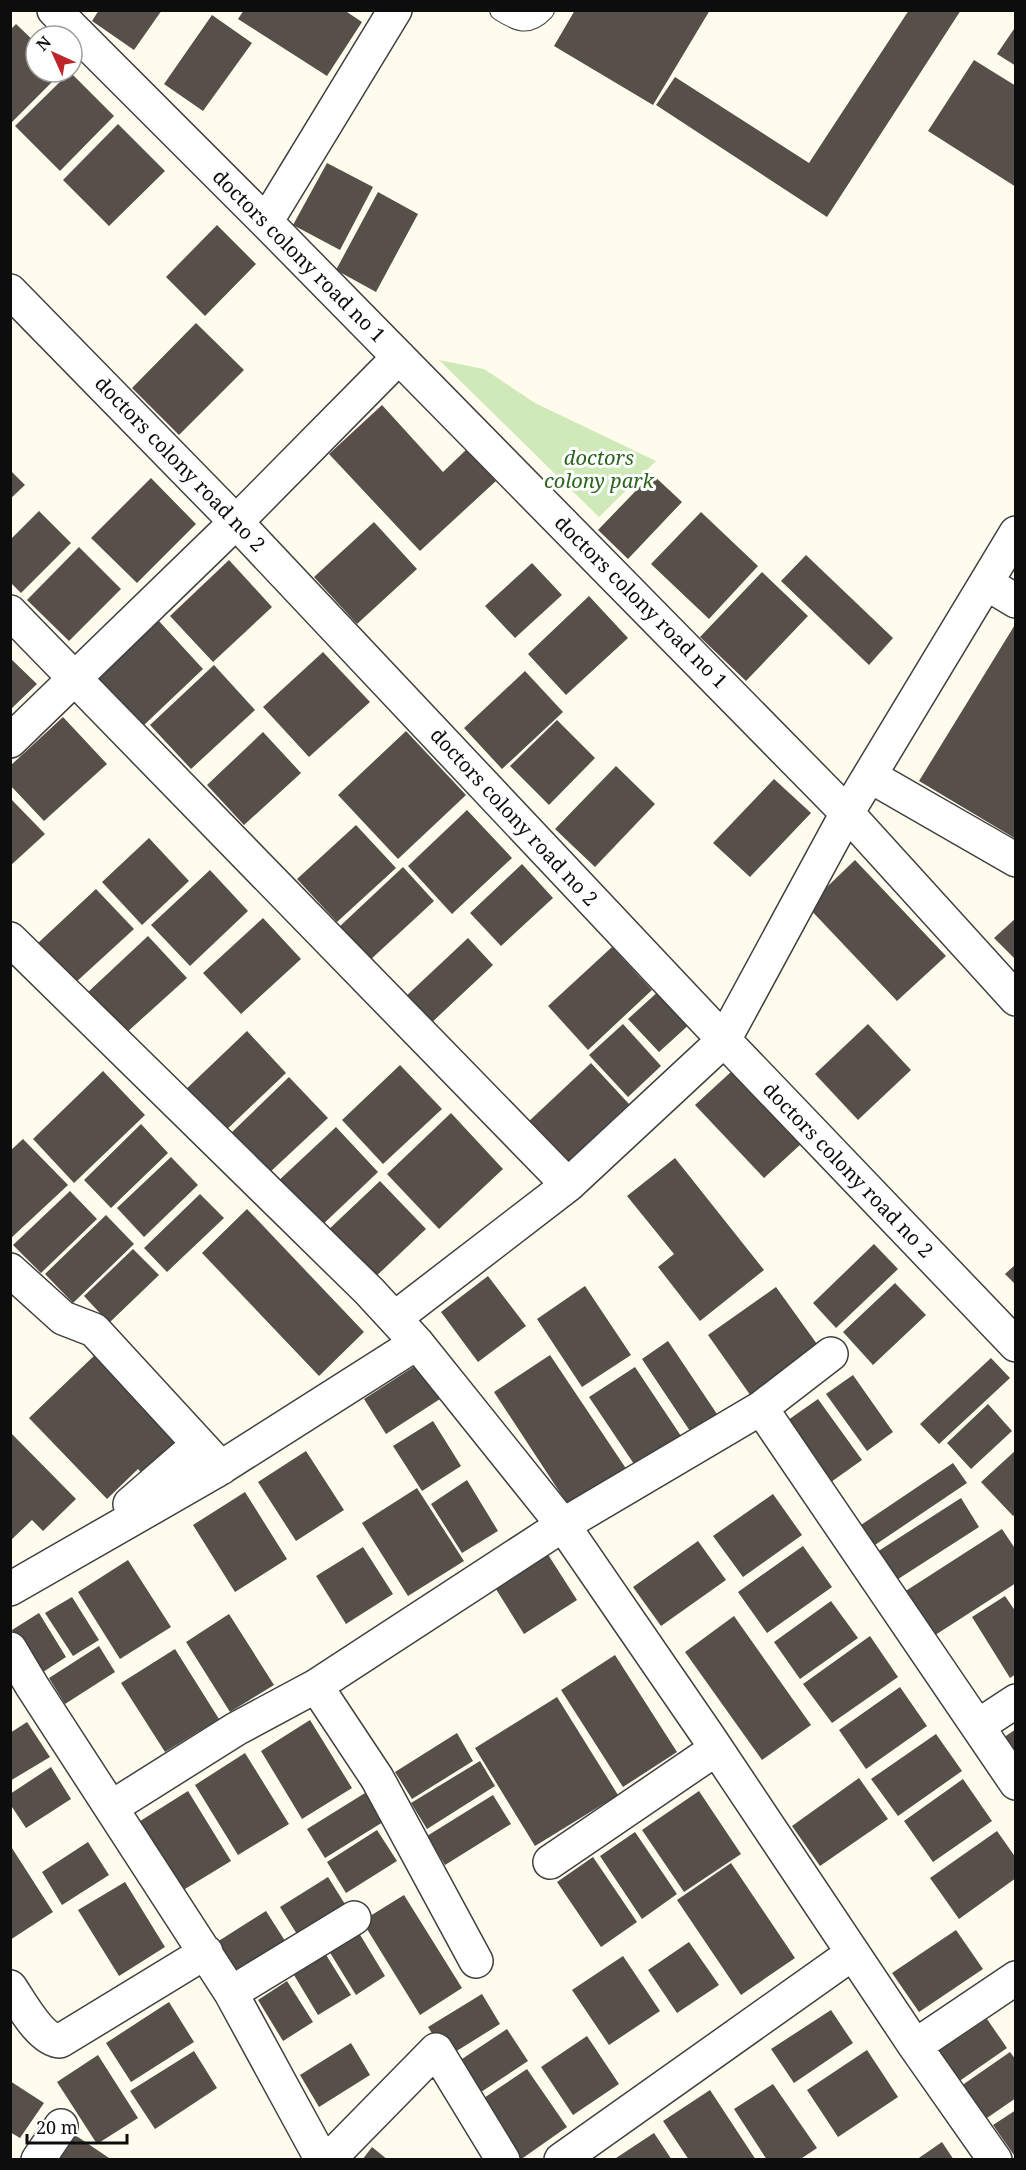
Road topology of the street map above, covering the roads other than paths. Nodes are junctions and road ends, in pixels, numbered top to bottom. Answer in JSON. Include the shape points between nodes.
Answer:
{"nodes":[{"id":1,"x":395,"y":10,"type":"edge"},
{"id":2,"x":500,"y":10,"type":"edge"},
{"id":3,"x":544,"y":10,"type":"edge"},
{"id":4,"x":54,"y":11,"type":"edge"},
{"id":5,"x":266,"y":222,"type":"junction"},
{"id":6,"x":10,"y":291,"type":"edge"},
{"id":7,"x":399,"y":357,"type":"junction"},
{"id":8,"x":236,"y":522,"type":"junction"},
{"id":9,"x":1016,"y":533,"type":"edge"},
{"id":10,"x":999,"y":575,"type":"edge"},
{"id":11,"x":1016,"y":601,"type":"edge"},
{"id":12,"x":10,"y":612,"type":"edge"},
{"id":13,"x":75,"y":678,"type":"junction"},
{"id":14,"x":10,"y":741,"type":"edge"},
{"id":15,"x":870,"y":776,"type":"junction"},
{"id":16,"x":848,"y":813,"type":"junction"},
{"id":17,"x":1016,"y":860,"type":"edge"},
{"id":18,"x":10,"y":939,"type":"edge"},
{"id":19,"x":1016,"y":999,"type":"edge"},
{"id":20,"x":724,"y":1040,"type":"junction"},
{"id":21,"x":568,"y":1185,"type":"junction"},
{"id":22,"x":10,"y":1270,"type":"edge"},
{"id":23,"x":395,"y":1318,"type":"junction"},
{"id":24,"x":417,"y":1343,"type":"junction"},
{"id":25,"x":1016,"y":1345,"type":"edge"},
{"id":26,"x":831,"y":1354,"type":"dead end"},
{"id":27,"x":761,"y":1408,"type":"junction"},
{"id":28,"x":199,"y":1444,"type":"junction"},
{"id":29,"x":221,"y":1468,"type":"junction"},
{"id":30,"x":167,"y":1486,"type":"junction"},
{"id":31,"x":129,"y":1505,"type":"dead end"},
{"id":32,"x":563,"y":1525,"type":"junction"},
{"id":33,"x":10,"y":1590,"type":"edge"},
{"id":34,"x":10,"y":1650,"type":"edge"},
{"id":35,"x":316,"y":1686,"type":"junction"},
{"id":36,"x":21,"y":1692,"type":"edge"},
{"id":37,"x":1016,"y":1701,"type":"edge"},
{"id":38,"x":978,"y":1726,"type":"junction"},
{"id":39,"x":716,"y":1749,"type":"junction"},
{"id":40,"x":1016,"y":1783,"type":"edge"},
{"id":41,"x":112,"y":1807,"type":"junction"},
{"id":42,"x":550,"y":1862,"type":"dead end"},
{"id":43,"x":354,"y":1918,"type":"dead end"},
{"id":44,"x":206,"y":1952,"type":"junction"},
{"id":45,"x":853,"y":1953,"type":"junction"},
{"id":46,"x":476,"y":1961,"type":"dead end"},
{"id":47,"x":1016,"y":1978,"type":"edge"},
{"id":48,"x":10,"y":1987,"type":"edge"},
{"id":49,"x":231,"y":1993,"type":"junction"},
{"id":50,"x":915,"y":2046,"type":"junction"},
{"id":51,"x":61,"y":2126,"type":"dead end"},
{"id":52,"x":38,"y":2160,"type":"edge"},
{"id":53,"x":322,"y":2160,"type":"edge"},
{"id":54,"x":328,"y":2160,"type":"edge"},
{"id":55,"x":503,"y":2160,"type":"edge"},
{"id":56,"x":561,"y":2160,"type":"edge"},
{"id":57,"x":995,"y":2160,"type":"edge"}],
"edges":[{"from":1,"to":5,"type":"street"},
{"from":2,"to":3,"type":"lane","via":[[517,21],[532,20]]},
{"from":4,"to":5,"type":"street","name":"doctors colony road no 1"},
{"from":5,"to":7,"type":"street","name":"doctors colony road no 1"},
{"from":6,"to":8,"type":"street","name":"doctors colony road no 2"},
{"from":7,"to":8,"type":"street"},
{"from":7,"to":16,"type":"street","name":"doctors colony road no 1"},
{"from":8,"to":13,"type":"street"},
{"from":8,"to":20,"type":"street","name":"doctors colony road no 2"},
{"from":9,"to":10,"type":"street"},
{"from":10,"to":11,"type":"street"},
{"from":10,"to":15,"type":"street"},
{"from":12,"to":13,"type":"street"},
{"from":13,"to":14,"type":"street"},
{"from":13,"to":21,"type":"street"},
{"from":15,"to":16,"type":"street"},
{"from":15,"to":17,"type":"street"},
{"from":16,"to":19,"type":"street","name":"doctors colony road no 1"},
{"from":16,"to":20,"type":"street"},
{"from":18,"to":23,"type":"street"},
{"from":20,"to":21,"type":"street"},
{"from":20,"to":25,"type":"street","name":"doctors colony road no 2"},
{"from":21,"to":23,"type":"street"},
{"from":22,"to":28,"type":"street","via":[[63,1318],[94,1330]]},
{"from":23,"to":24,"type":"street"},
{"from":24,"to":29,"type":"street"},
{"from":24,"to":32,"type":"street"},
{"from":26,"to":27,"type":"street"},
{"from":27,"to":32,"type":"street"},
{"from":27,"to":38,"type":"street"},
{"from":28,"to":29,"type":"street"},
{"from":28,"to":30,"type":"street"},
{"from":29,"to":30,"type":"street"},
{"from":30,"to":31,"type":"street"},
{"from":30,"to":33,"type":"street"},
{"from":32,"to":35,"type":"street"},
{"from":32,"to":39,"type":"street"},
{"from":34,"to":36,"type":"street"},
{"from":35,"to":41,"type":"street","via":[[236,1729]]},
{"from":35,"to":46,"type":"street","via":[[377,1778]]},
{"from":36,"to":41,"type":"street"},
{"from":37,"to":38,"type":"street"},
{"from":38,"to":40,"type":"street"},
{"from":39,"to":42,"type":"street"},
{"from":39,"to":45,"type":"street"},
{"from":41,"to":44,"type":"street"},
{"from":43,"to":49,"type":"street"},
{"from":44,"to":48,"type":"street","via":[[60,2041],[39,2030]]},
{"from":44,"to":49,"type":"street"},
{"from":45,"to":50,"type":"street"},
{"from":45,"to":56,"type":"street"},
{"from":47,"to":50,"type":"street"},
{"from":49,"to":53,"type":"street"},
{"from":50,"to":57,"type":"street"},
{"from":51,"to":52,"type":"street"},
{"from":54,"to":55,"type":"street","via":[[436,2050]]}]}
